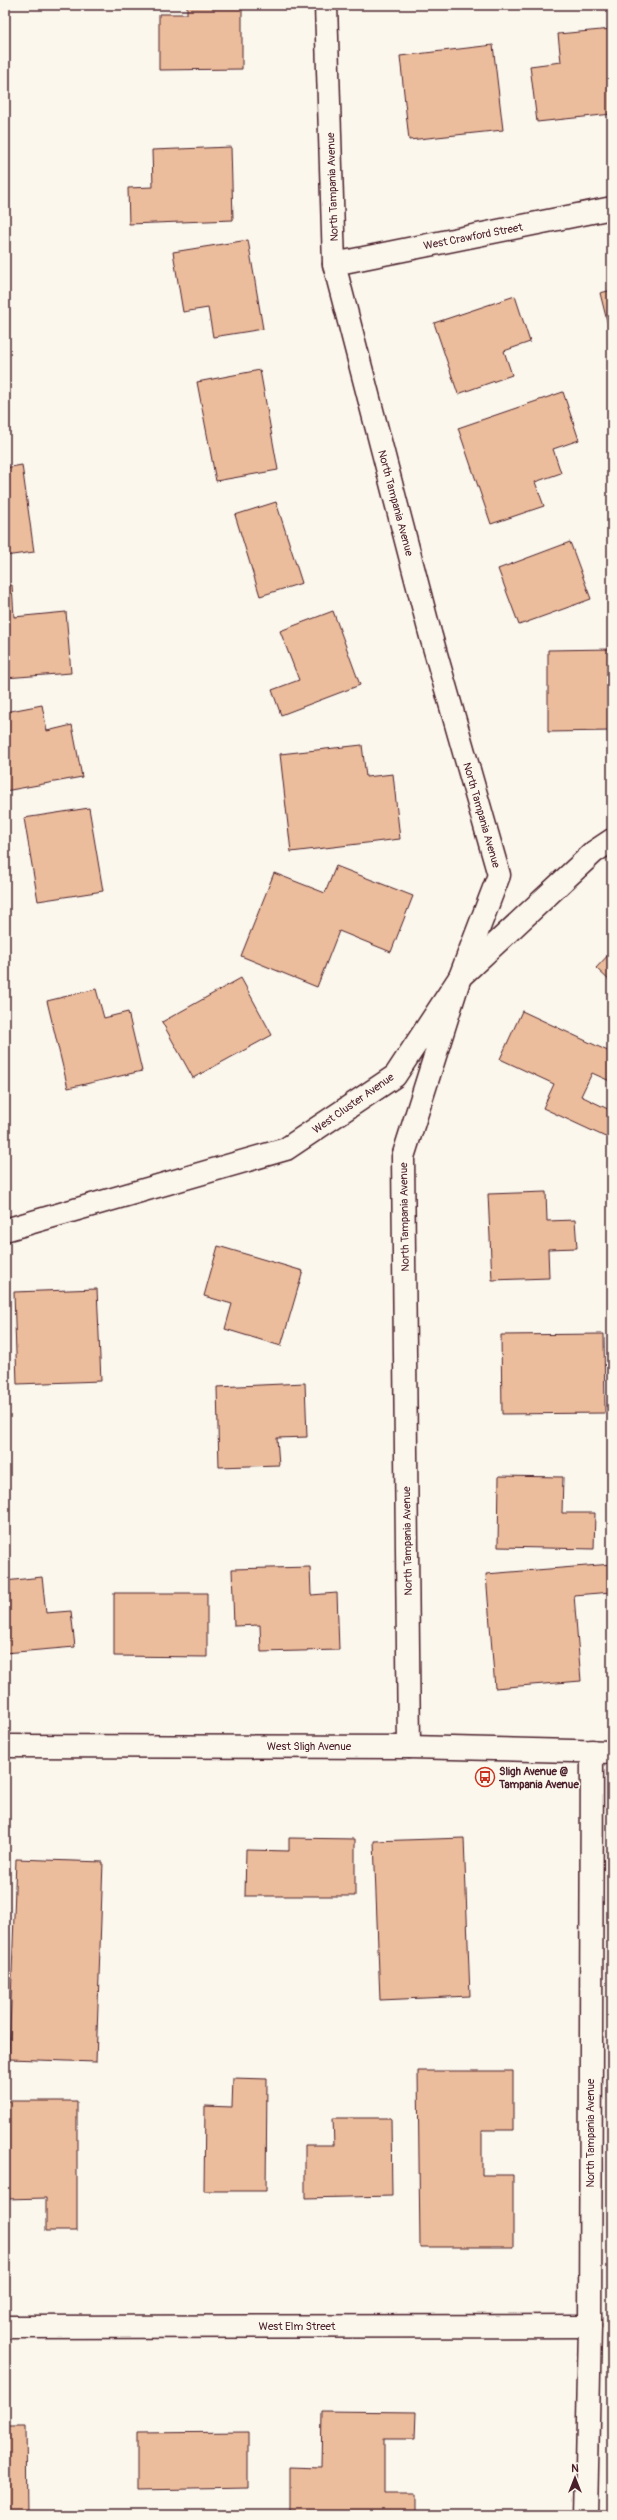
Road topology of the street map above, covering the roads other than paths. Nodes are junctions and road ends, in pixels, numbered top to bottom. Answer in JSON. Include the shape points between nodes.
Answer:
{"nodes":[{"id":1,"x":326,"y":5,"type":"edge"},
{"id":2,"x":612,"y":208,"type":"edge"},
{"id":3,"x":334,"y":264,"type":"junction"},
{"id":4,"x":612,"y":840,"type":"edge"},
{"id":5,"x":460,"y":977,"type":"junction"},
{"id":6,"x":5,"y":1230,"type":"edge"},
{"id":7,"x":5,"y":1746,"type":"edge"},
{"id":8,"x":409,"y":1747,"type":"junction"},
{"id":9,"x":602,"y":1751,"type":"edge"},
{"id":10,"x":590,"y":2326,"type":"junction"},
{"id":11,"x":5,"y":2327,"type":"edge"},
{"id":12,"x":586,"y":2515,"type":"edge"}],
"edges":[{"from":1,"to":3,"type":"street","name":"North Tampania Avenue"},
{"from":2,"to":3,"type":"street","name":"West Crawford Street"},
{"from":3,"to":5,"type":"street","name":"North Tampania Avenue","via":[[430,633],[499,875]]},
{"from":4,"to":5,"type":"street","name":"West Cluster Avenue","via":[[594,852]]},
{"from":5,"to":6,"type":"street","name":"West Cluster Avenue","via":[[395,1076],[286,1149]]},
{"from":5,"to":8,"type":"street","name":"North Tampania Avenue","via":[[403,1157]]},
{"from":7,"to":8,"type":"street","name":"West Sligh Avenue"},
{"from":8,"to":9,"type":"street","name":"West Sligh Avenue"},
{"from":9,"to":10,"type":"street","name":"North Tampania Avenue"},
{"from":10,"to":11,"type":"street","name":"West Elm Street"},
{"from":10,"to":12,"type":"street","name":"North Tampania Avenue"}]}
